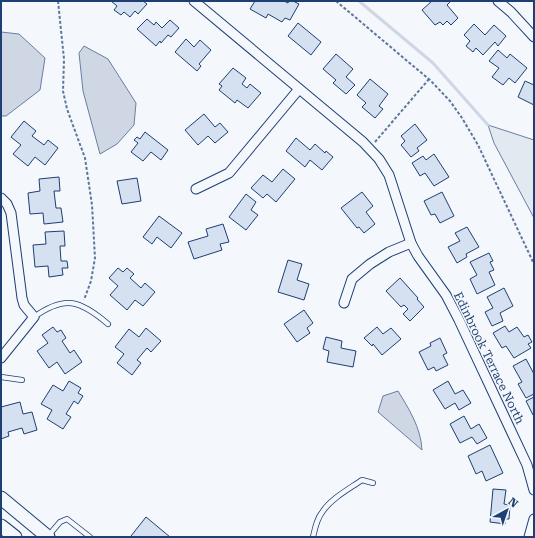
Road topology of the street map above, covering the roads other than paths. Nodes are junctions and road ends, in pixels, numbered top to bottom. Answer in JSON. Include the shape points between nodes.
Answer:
{"nodes":[{"id":1,"x":194,"y":1,"type":"edge"},
{"id":2,"x":498,"y":1,"type":"edge"},
{"id":3,"x":534,"y":37,"type":"edge"},
{"id":4,"x":299,"y":89,"type":"junction"},
{"id":5,"x":196,"y":189,"type":"dead end"},
{"id":6,"x":1,"y":198,"type":"edge"},
{"id":7,"x":411,"y":243,"type":"junction"},
{"id":8,"x":344,"y":303,"type":"dead end"},
{"id":9,"x":34,"y":317,"type":"junction"},
{"id":10,"x":108,"y":324,"type":"dead end"},
{"id":11,"x":1,"y":358,"type":"edge"},
{"id":12,"x":1,"y":377,"type":"edge"},
{"id":13,"x":22,"y":380,"type":"dead end"},
{"id":14,"x":373,"y":483,"type":"dead end"},
{"id":15,"x":534,"y":490,"type":"edge"},
{"id":16,"x":1,"y":498,"type":"edge"},
{"id":17,"x":534,"y":518,"type":"edge"},
{"id":18,"x":1,"y":526,"type":"edge"},
{"id":19,"x":15,"y":537,"type":"edge"},
{"id":20,"x":48,"y":537,"type":"edge"},
{"id":21,"x":90,"y":537,"type":"edge"},
{"id":22,"x":312,"y":537,"type":"edge"},
{"id":23,"x":529,"y":537,"type":"edge"}],
"edges":[{"from":1,"to":4,"type":"street","name":"Edinbrook Terrace North"},
{"from":2,"to":3,"type":"street"},
{"from":4,"to":5,"type":"street","via":[[229,173]]},
{"from":4,"to":7,"type":"street","name":"Edinbrook Terrace North","via":[[370,148],[379,159],[389,175]]},
{"from":6,"to":9,"type":"street","via":[[11,213],[22,298],[24,305]]},
{"from":7,"to":8,"type":"street","via":[[389,252],[352,279]]},
{"from":7,"to":15,"type":"street","name":"Edinbrook Terrace North","via":[[446,295],[459,320],[527,465]]},
{"from":9,"to":10,"type":"lane","via":[[52,305],[72,303],[92,310]]},
{"from":9,"to":11,"type":"street"},
{"from":12,"to":13,"type":"lane"},
{"from":14,"to":22,"type":"lane","via":[[362,480],[332,501],[323,510]]},
{"from":16,"to":20,"type":"main road"},
{"from":17,"to":23,"type":"street"},
{"from":18,"to":19,"type":"main road"},
{"from":20,"to":21,"type":"lane","via":[[60,522],[68,519]]}]}
